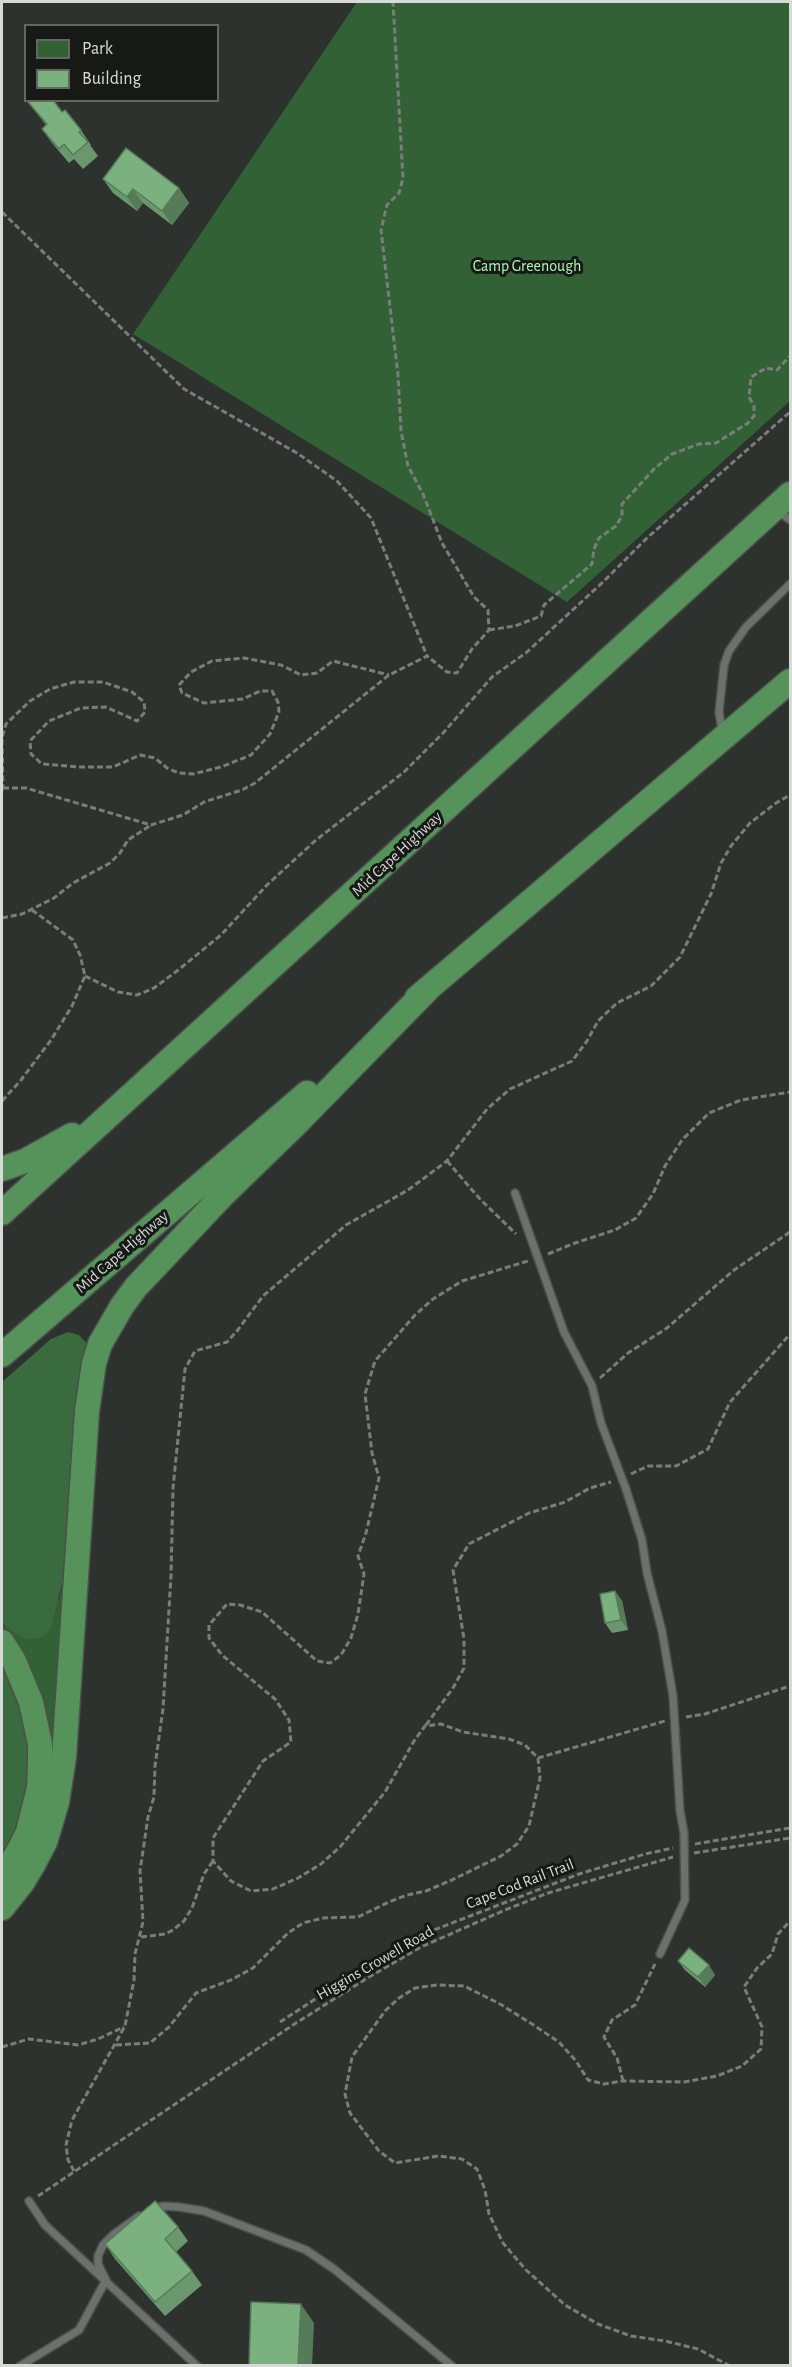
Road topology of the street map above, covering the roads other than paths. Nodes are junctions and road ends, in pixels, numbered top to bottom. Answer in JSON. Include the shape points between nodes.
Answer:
{"nodes":[{"id":1,"x":785,"y":507,"type":"edge"},
{"id":2,"x":790,"y":584,"type":"edge"},
{"id":3,"x":790,"y":681,"type":"edge"},
{"id":4,"x":729,"y":735,"type":"junction"},
{"id":5,"x":429,"y":988,"type":"junction"},
{"id":6,"x":117,"y":1107,"type":"junction"},
{"id":7,"x":2,"y":1170,"type":"edge"},
{"id":8,"x":515,"y":1193,"type":"dead end"},
{"id":9,"x":2,"y":1213,"type":"edge"},
{"id":10,"x":2,"y":1355,"type":"edge"},
{"id":11,"x":2,"y":1642,"type":"edge"},
{"id":12,"x":2,"y":1877,"type":"edge"},
{"id":13,"x":2,"y":1908,"type":"edge"},
{"id":14,"x":660,"y":1954,"type":"road end"},
{"id":15,"x":29,"y":2201,"type":"road end"},
{"id":16,"x":106,"y":2280,"type":"junction"},
{"id":17,"x":20,"y":2366,"type":"edge"},
{"id":18,"x":197,"y":2366,"type":"edge"},
{"id":19,"x":452,"y":2366,"type":"edge"}],
"edges":[{"from":1,"to":6,"type":"highway","name":"Mid Cape Highway"},
{"from":2,"to":4,"type":"lane","via":[[746,627],[729,651],[719,712]]},
{"from":3,"to":4,"type":"highway","name":"Mid Cape Highway"},
{"from":4,"to":5,"type":"highway","name":"Mid Cape Highway"},
{"from":5,"to":10,"type":"highway","name":"Mid Cape Highway"},
{"from":5,"to":13,"type":"highway","via":[[136,1287],[100,1344],[87,1411],[62,1778],[45,1842],[22,1883]]},
{"from":6,"to":7,"type":"highway","via":[[44,1151]]},
{"from":6,"to":9,"type":"highway","name":"Mid Cape Highway"},
{"from":8,"to":14,"type":"lane","via":[[564,1332],[592,1386],[601,1424],[642,1540],[662,1631],[675,1719],[685,1900]]},
{"from":11,"to":12,"type":"highway","via":[[31,1702],[40,1744],[38,1796],[27,1832]]},
{"from":15,"to":16,"type":"lane","via":[[45,2225]]},
{"from":16,"to":17,"type":"lane","via":[[79,2331]]},
{"from":16,"to":18,"type":"lane"},
{"from":16,"to":19,"type":"lane","via":[[98,2256],[103,2245],[127,2224],[163,2206],[204,2211],[306,2250],[334,2268]]}]}
